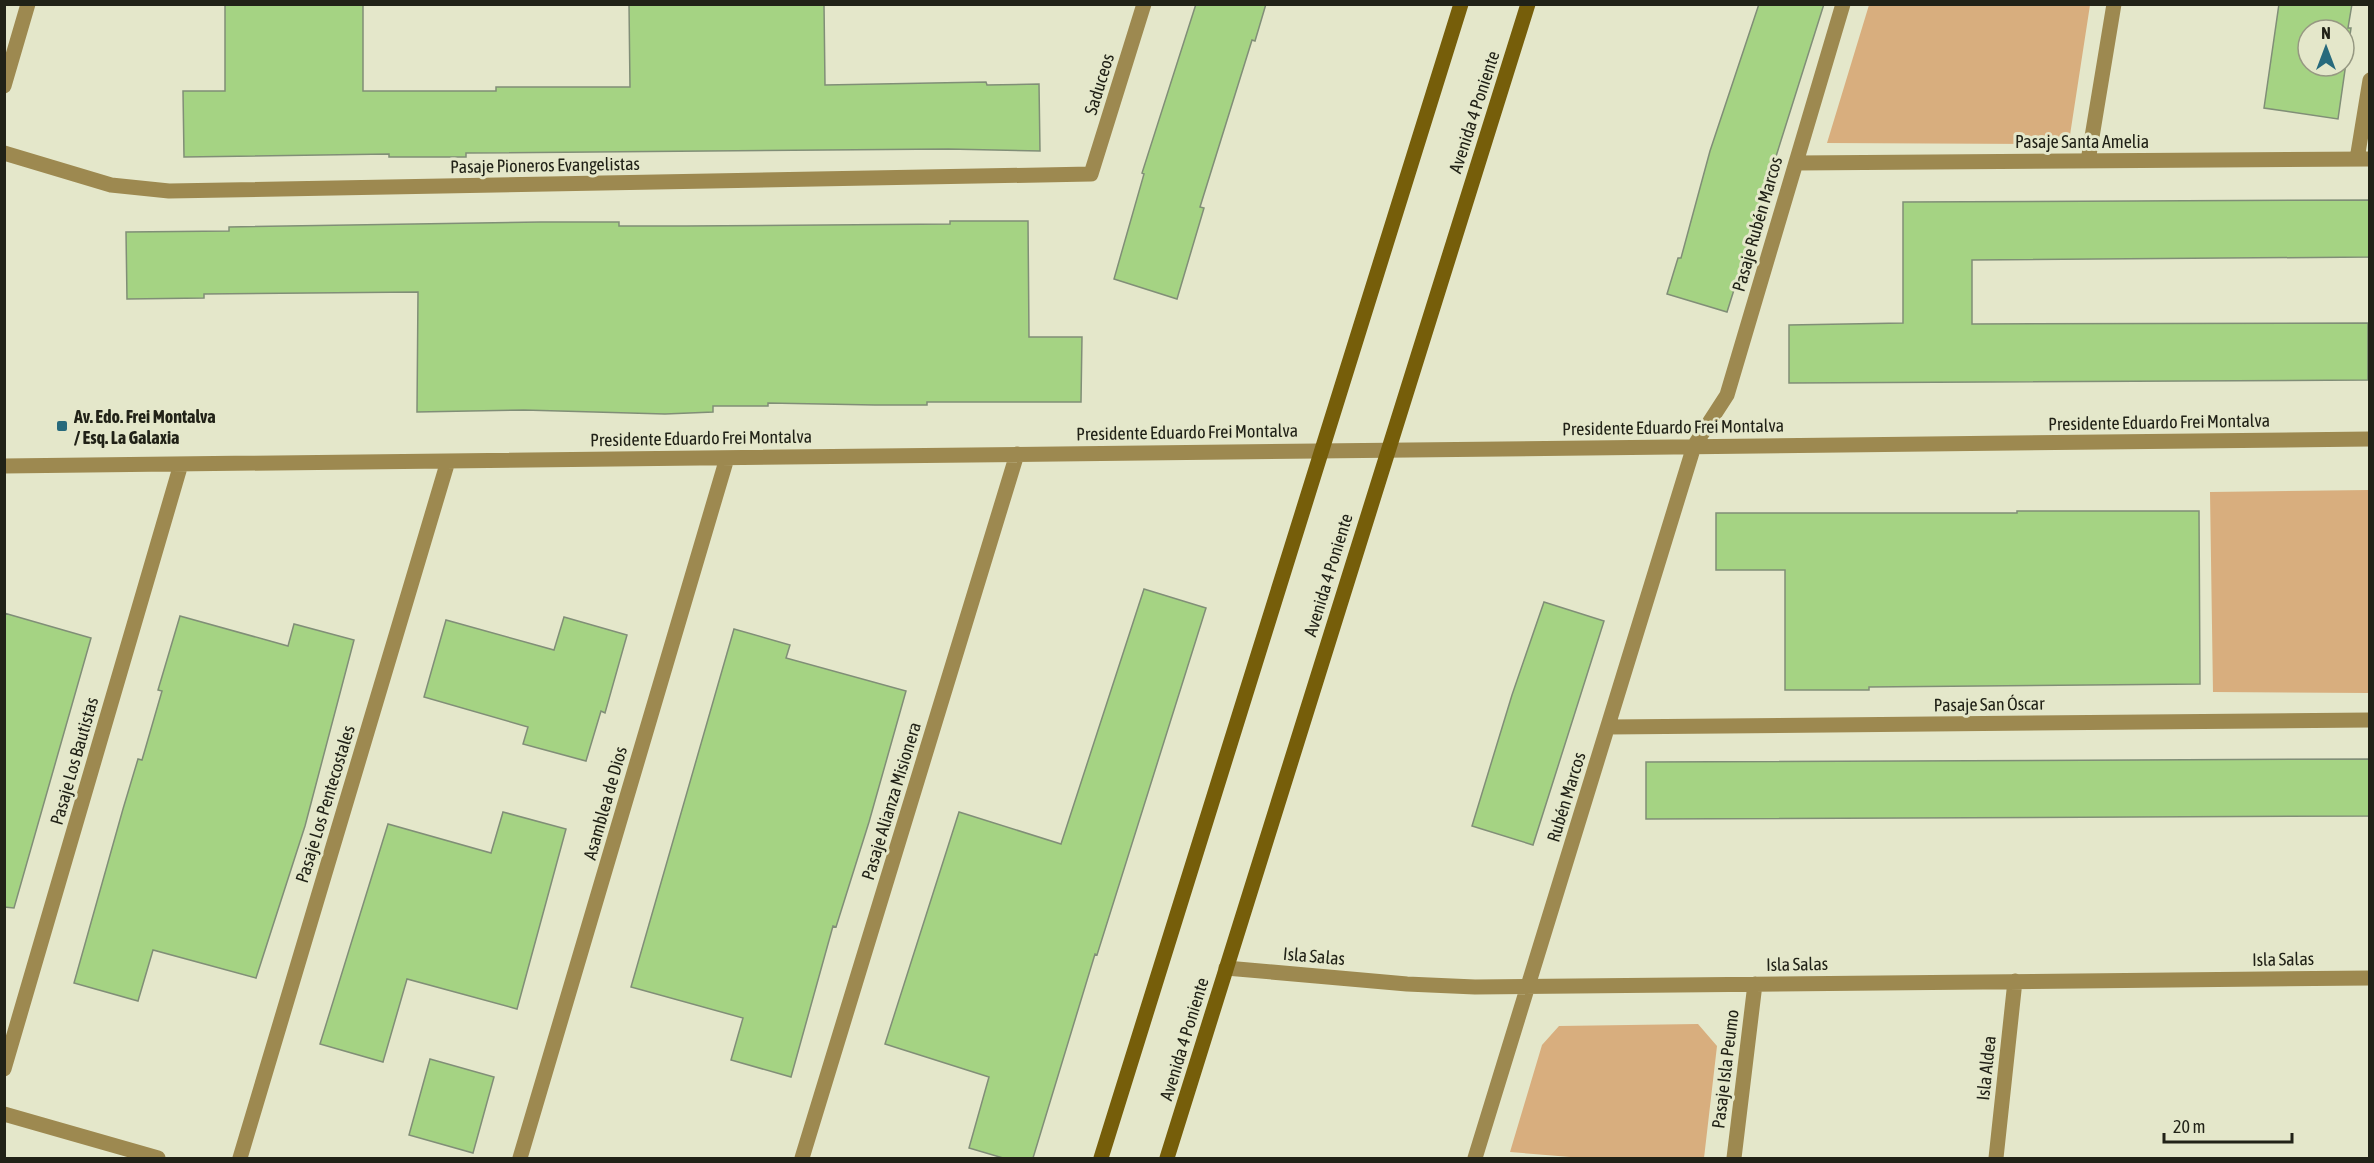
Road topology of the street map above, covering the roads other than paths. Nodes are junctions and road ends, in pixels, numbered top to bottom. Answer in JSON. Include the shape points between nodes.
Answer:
{"nodes":[{"id":1,"x":28,"y":4,"type":"edge"},
{"id":2,"x":1144,"y":4,"type":"edge"},
{"id":3,"x":1461,"y":4,"type":"edge"},
{"id":4,"x":1528,"y":4,"type":"edge"},
{"id":5,"x":1843,"y":4,"type":"edge"},
{"id":6,"x":2114,"y":4,"type":"edge"},
{"id":7,"x":2370,"y":80,"type":"edge"},
{"id":8,"x":4,"y":86,"type":"edge"},
{"id":9,"x":4,"y":153,"type":"edge"},
{"id":10,"x":2363,"y":159,"type":"edge"},
{"id":11,"x":2088,"y":161,"type":"junction"},
{"id":12,"x":1796,"y":163,"type":"junction"},
{"id":13,"x":1091,"y":174,"type":"joint"},
{"id":14,"x":2370,"y":439,"type":"edge"},
{"id":15,"x":1694,"y":446,"type":"junction"},
{"id":16,"x":1320,"y":450,"type":"junction"},
{"id":17,"x":1387,"y":450,"type":"junction"},
{"id":18,"x":1017,"y":454,"type":"junction"},
{"id":19,"x":727,"y":458,"type":"junction"},
{"id":20,"x":448,"y":461,"type":"junction"},
{"id":21,"x":181,"y":464,"type":"junction"},
{"id":22,"x":4,"y":466,"type":"edge"},
{"id":23,"x":2370,"y":720,"type":"edge"},
{"id":24,"x":1608,"y":727,"type":"junction"},
{"id":25,"x":1226,"y":969,"type":"junction"},
{"id":26,"x":2370,"y":978,"type":"edge"},
{"id":27,"x":2015,"y":981,"type":"junction"},
{"id":28,"x":1755,"y":984,"type":"junction"},
{"id":29,"x":1528,"y":987,"type":"junction"},
{"id":30,"x":4,"y":1069,"type":"edge"},
{"id":31,"x":4,"y":1114,"type":"edge"},
{"id":32,"x":158,"y":1158,"type":"edge"},
{"id":33,"x":240,"y":1158,"type":"edge"},
{"id":34,"x":520,"y":1158,"type":"edge"},
{"id":35,"x":802,"y":1158,"type":"edge"},
{"id":36,"x":1101,"y":1158,"type":"edge"},
{"id":37,"x":1167,"y":1158,"type":"edge"},
{"id":38,"x":1475,"y":1158,"type":"edge"},
{"id":39,"x":1734,"y":1158,"type":"edge"},
{"id":40,"x":1996,"y":1158,"type":"edge"}],
"edges":[{"from":1,"to":8,"type":"street"},
{"from":2,"to":13,"type":"street","name":"Saduceos"},
{"from":3,"to":16,"type":"street"},
{"from":4,"to":17,"type":"street","name":"Avenida 4 Poniente"},
{"from":5,"to":12,"type":"street","name":"Pasaje Rubén Marcos"},
{"from":6,"to":11,"type":"street"},
{"from":7,"to":10,"type":"street"},
{"from":9,"to":13,"type":"street","name":"Pasaje Pioneros Evangelistas","via":[[111,185],[169,191]]},
{"from":10,"to":11,"type":"street","name":"Pasaje Santa Amelia"},
{"from":11,"to":12,"type":"street","name":"Pasaje Santa Amelia"},
{"from":12,"to":15,"type":"street","name":"Pasaje Rubén Marcos","via":[[1727,395]]},
{"from":14,"to":15,"type":"street","name":"Presidente Eduardo Frei Montalva"},
{"from":15,"to":17,"type":"street","name":"Presidente Eduardo Frei Montalva"},
{"from":15,"to":24,"type":"street","name":"Rubén Marcos"},
{"from":16,"to":17,"type":"street","name":"Presidente Eduardo Frei Montalva"},
{"from":16,"to":18,"type":"street","name":"Presidente Eduardo Frei Montalva"},
{"from":16,"to":36,"type":"street"},
{"from":17,"to":25,"type":"street","name":"Avenida 4 Poniente"},
{"from":18,"to":19,"type":"street","name":"Presidente Eduardo Frei Montalva"},
{"from":18,"to":35,"type":"street","name":"Pasaje Alianza Misionera"},
{"from":19,"to":20,"type":"street","name":"Presidente Eduardo Frei Montalva"},
{"from":19,"to":34,"type":"street","name":"Asamblea de Dios"},
{"from":20,"to":21,"type":"street","name":"Presidente Eduardo Frei Montalva"},
{"from":20,"to":33,"type":"street","name":"Pasaje Los Pentecostales"},
{"from":21,"to":22,"type":"street","name":"Presidente Eduardo Frei Montalva"},
{"from":21,"to":30,"type":"street","name":"Pasaje Los Bautistas"},
{"from":23,"to":24,"type":"street","name":"Pasaje San Óscar"},
{"from":24,"to":29,"type":"street","name":"Rubén Marcos"},
{"from":25,"to":29,"type":"street","name":"Isla Salas","via":[[1407,984]]},
{"from":25,"to":37,"type":"street","name":"Avenida 4 Poniente"},
{"from":26,"to":27,"type":"street","name":"Isla Salas"},
{"from":27,"to":28,"type":"street","name":"Isla Salas"},
{"from":27,"to":40,"type":"street","name":"Isla Aldea"},
{"from":28,"to":29,"type":"street","name":"Isla Salas"},
{"from":28,"to":39,"type":"street","name":"Pasaje Isla Peumo"},
{"from":29,"to":38,"type":"street","name":"Rubén Marcos"},
{"from":31,"to":32,"type":"street"}]}
